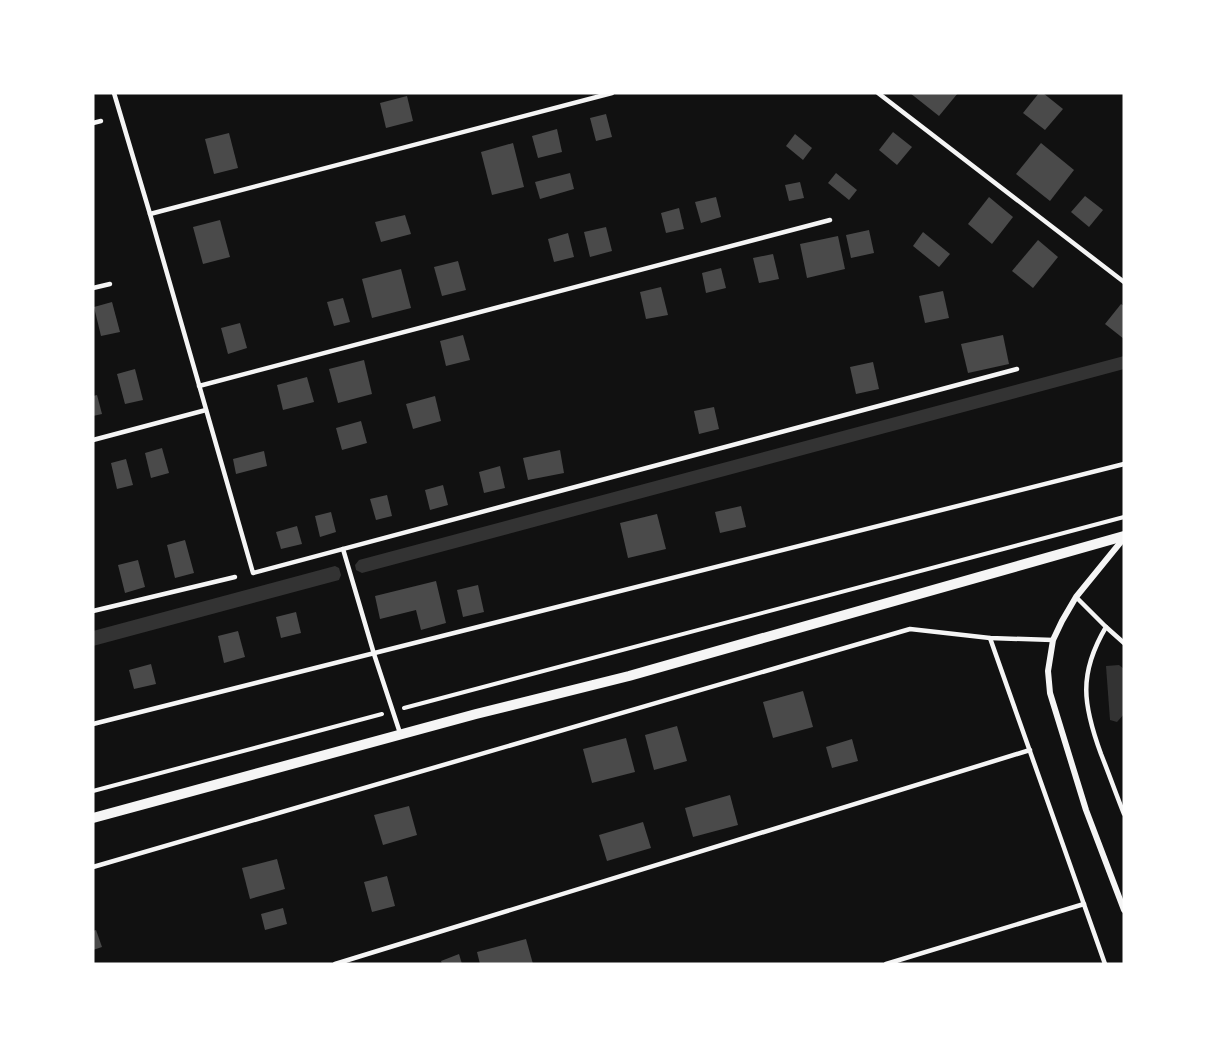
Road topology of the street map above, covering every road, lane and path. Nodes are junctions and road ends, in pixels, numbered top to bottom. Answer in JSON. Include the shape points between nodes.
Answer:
{"nodes":[{"id":1,"x":114,"y":93,"type":"edge"},
{"id":2,"x":612,"y":93,"type":"edge"},
{"id":3,"x":878,"y":93,"type":"edge"},
{"id":4,"x":101,"y":121,"type":"dead end"},
{"id":5,"x":93,"y":123,"type":"edge"},
{"id":6,"x":150,"y":214,"type":"junction"},
{"id":7,"x":830,"y":220,"type":"dead end"},
{"id":8,"x":1124,"y":282,"type":"edge"},
{"id":9,"x":110,"y":284,"type":"dead end"},
{"id":10,"x":93,"y":288,"type":"edge"},
{"id":11,"x":1017,"y":369,"type":"dead end"},
{"id":12,"x":199,"y":386,"type":"junction"},
{"id":13,"x":206,"y":410,"type":"junction"},
{"id":14,"x":93,"y":440,"type":"edge"},
{"id":15,"x":1124,"y":464,"type":"edge"},
{"id":16,"x":1124,"y":517,"type":"edge"},
{"id":17,"x":1124,"y":537,"type":"edge"},
{"id":18,"x":344,"y":549,"type":"junction"},
{"id":19,"x":235,"y":578,"type":"dead end"},
{"id":20,"x":1076,"y":597,"type":"junction"},
{"id":21,"x":93,"y":611,"type":"edge"},
{"id":22,"x":1106,"y":627,"type":"junction"},
{"id":23,"x":990,"y":638,"type":"junction"},
{"id":24,"x":1053,"y":640,"type":"junction"},
{"id":25,"x":1124,"y":643,"type":"edge"},
{"id":26,"x":374,"y":654,"type":"junction"},
{"id":27,"x":393,"y":711,"type":"junction"},
{"id":28,"x":93,"y":724,"type":"edge"},
{"id":29,"x":401,"y":734,"type":"junction"},
{"id":30,"x":1030,"y":750,"type":"junction"},
{"id":31,"x":93,"y":791,"type":"edge"},
{"id":32,"x":1124,"y":814,"type":"edge"},
{"id":33,"x":93,"y":818,"type":"edge"},
{"id":34,"x":93,"y":867,"type":"edge"},
{"id":35,"x":1084,"y":904,"type":"junction"},
{"id":36,"x":1124,"y":910,"type":"edge"},
{"id":37,"x":335,"y":964,"type":"edge"},
{"id":38,"x":886,"y":964,"type":"edge"},
{"id":39,"x":1105,"y":964,"type":"edge"}],
"edges":[{"from":1,"to":6,"type":"lane"},
{"from":2,"to":6,"type":"lane"},
{"from":3,"to":8,"type":"lane"},
{"from":4,"to":5,"type":"lane"},
{"from":6,"to":12,"type":"lane"},
{"from":7,"to":12,"type":"lane"},
{"from":9,"to":10,"type":"lane"},
{"from":11,"to":18,"type":"lane"},
{"from":12,"to":13,"type":"lane"},
{"from":13,"to":14,"type":"lane"},
{"from":13,"to":18,"type":"lane","via":[[253,573]]},
{"from":15,"to":26,"type":"lane"},
{"from":16,"to":27,"type":"path"},
{"from":17,"to":20,"type":"street"},
{"from":17,"to":29,"type":"street","via":[[641,672]]},
{"from":18,"to":26,"type":"lane"},
{"from":19,"to":21,"type":"lane"},
{"from":20,"to":22,"type":"lane"},
{"from":20,"to":24,"type":"street"},
{"from":22,"to":25,"type":"lane"},
{"from":22,"to":32,"type":"lane","via":[[1089,663],[1086,707]]},
{"from":23,"to":24,"type":"lane"},
{"from":23,"to":30,"type":"lane"},
{"from":23,"to":34,"type":"lane","via":[[910,629]]},
{"from":24,"to":36,"type":"street","via":[[1048,671],[1050,693],[1086,810]]},
{"from":26,"to":27,"type":"lane"},
{"from":26,"to":28,"type":"lane"},
{"from":27,"to":29,"type":"lane"},
{"from":27,"to":31,"type":"path"},
{"from":29,"to":33,"type":"street"},
{"from":30,"to":35,"type":"lane"},
{"from":30,"to":37,"type":"lane"},
{"from":35,"to":38,"type":"lane"},
{"from":35,"to":39,"type":"lane"}]}
